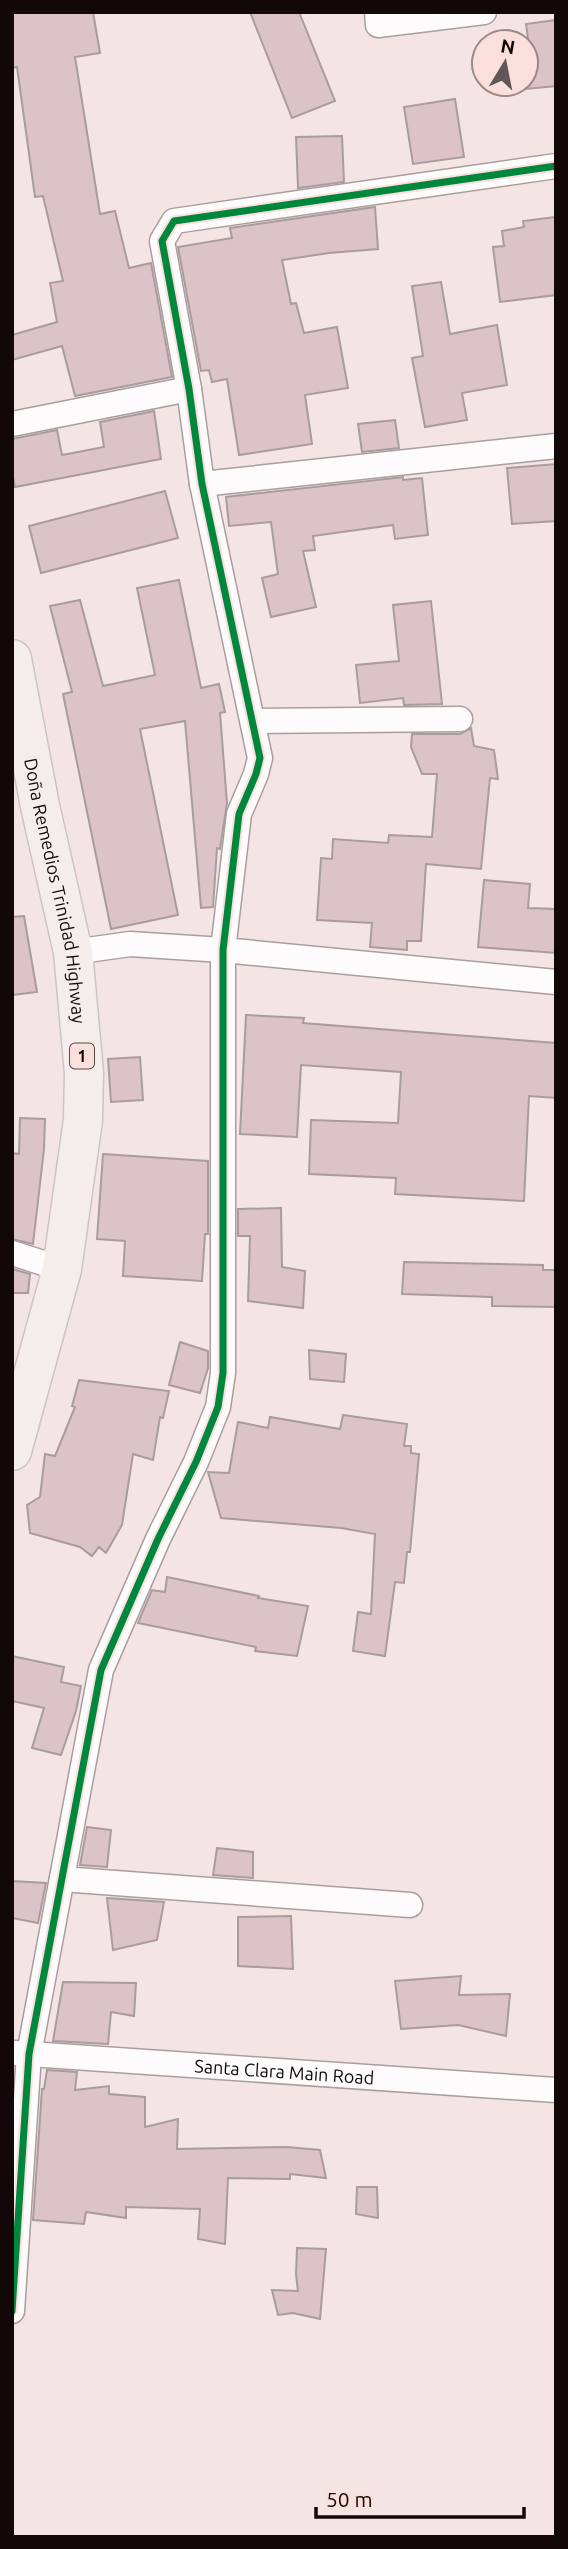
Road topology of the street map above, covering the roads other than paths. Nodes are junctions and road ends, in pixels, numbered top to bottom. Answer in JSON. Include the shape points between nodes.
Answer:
{"nodes":[{"id":1,"x":377,"y":12,"type":"edge"},
{"id":2,"x":484,"y":12,"type":"edge"},
{"id":3,"x":556,"y":166,"type":"edge"},
{"id":4,"x":189,"y":388,"type":"junction"},
{"id":5,"x":12,"y":424,"type":"edge"},
{"id":6,"x":556,"y":446,"type":"edge"},
{"id":7,"x":202,"y":484,"type":"junction"},
{"id":8,"x":12,"y":659,"type":"edge"},
{"id":9,"x":460,"y":719,"type":"dead end"},
{"id":10,"x":253,"y":721,"type":"junction"},
{"id":11,"x":223,"y":950,"type":"junction"},
{"id":12,"x":73,"y":953,"type":"junction"},
{"id":13,"x":556,"y":982,"type":"edge"},
{"id":14,"x":12,"y":1253,"type":"edge"},
{"id":15,"x":62,"y":1269,"type":"junction"},
{"id":16,"x":12,"y":1451,"type":"edge"},
{"id":17,"x":62,"y":1879,"type":"junction"},
{"id":18,"x":410,"y":1905,"type":"dead end"},
{"id":19,"x":20,"y":2053,"type":"edge"},
{"id":20,"x":556,"y":2090,"type":"edge"},
{"id":21,"x":12,"y":2311,"type":"edge"}],
"edges":[{"from":1,"to":2,"type":"street","via":[[378,25]]},
{"from":3,"to":4,"type":"street","via":[[174,221],[162,241]]},
{"from":4,"to":5,"type":"street"},
{"from":4,"to":7,"type":"street"},
{"from":6,"to":7,"type":"street"},
{"from":7,"to":10,"type":"street"},
{"from":8,"to":12,"type":"highway","name":"Doña Remedios Trinidad Highway","number":"1"},
{"from":9,"to":10,"type":"street"},
{"from":10,"to":11,"type":"street","via":[[260,758],[239,814]]},
{"from":11,"to":12,"type":"street","via":[[130,944]]},
{"from":11,"to":13,"type":"street"},
{"from":11,"to":17,"type":"street","via":[[223,1373],[218,1407],[101,1670]]},
{"from":12,"to":15,"type":"highway","name":"Doña Remedios Trinidad Highway","number":"1","via":[[84,1073]]},
{"from":14,"to":15,"type":"street"},
{"from":15,"to":16,"type":"highway","name":"Doña Remedios Trinidad Highway","number":"1"},
{"from":17,"to":18,"type":"street"},
{"from":17,"to":19,"type":"street"},
{"from":19,"to":20,"type":"street","name":"Santa Clara Main Road"},
{"from":19,"to":21,"type":"street"}]}
